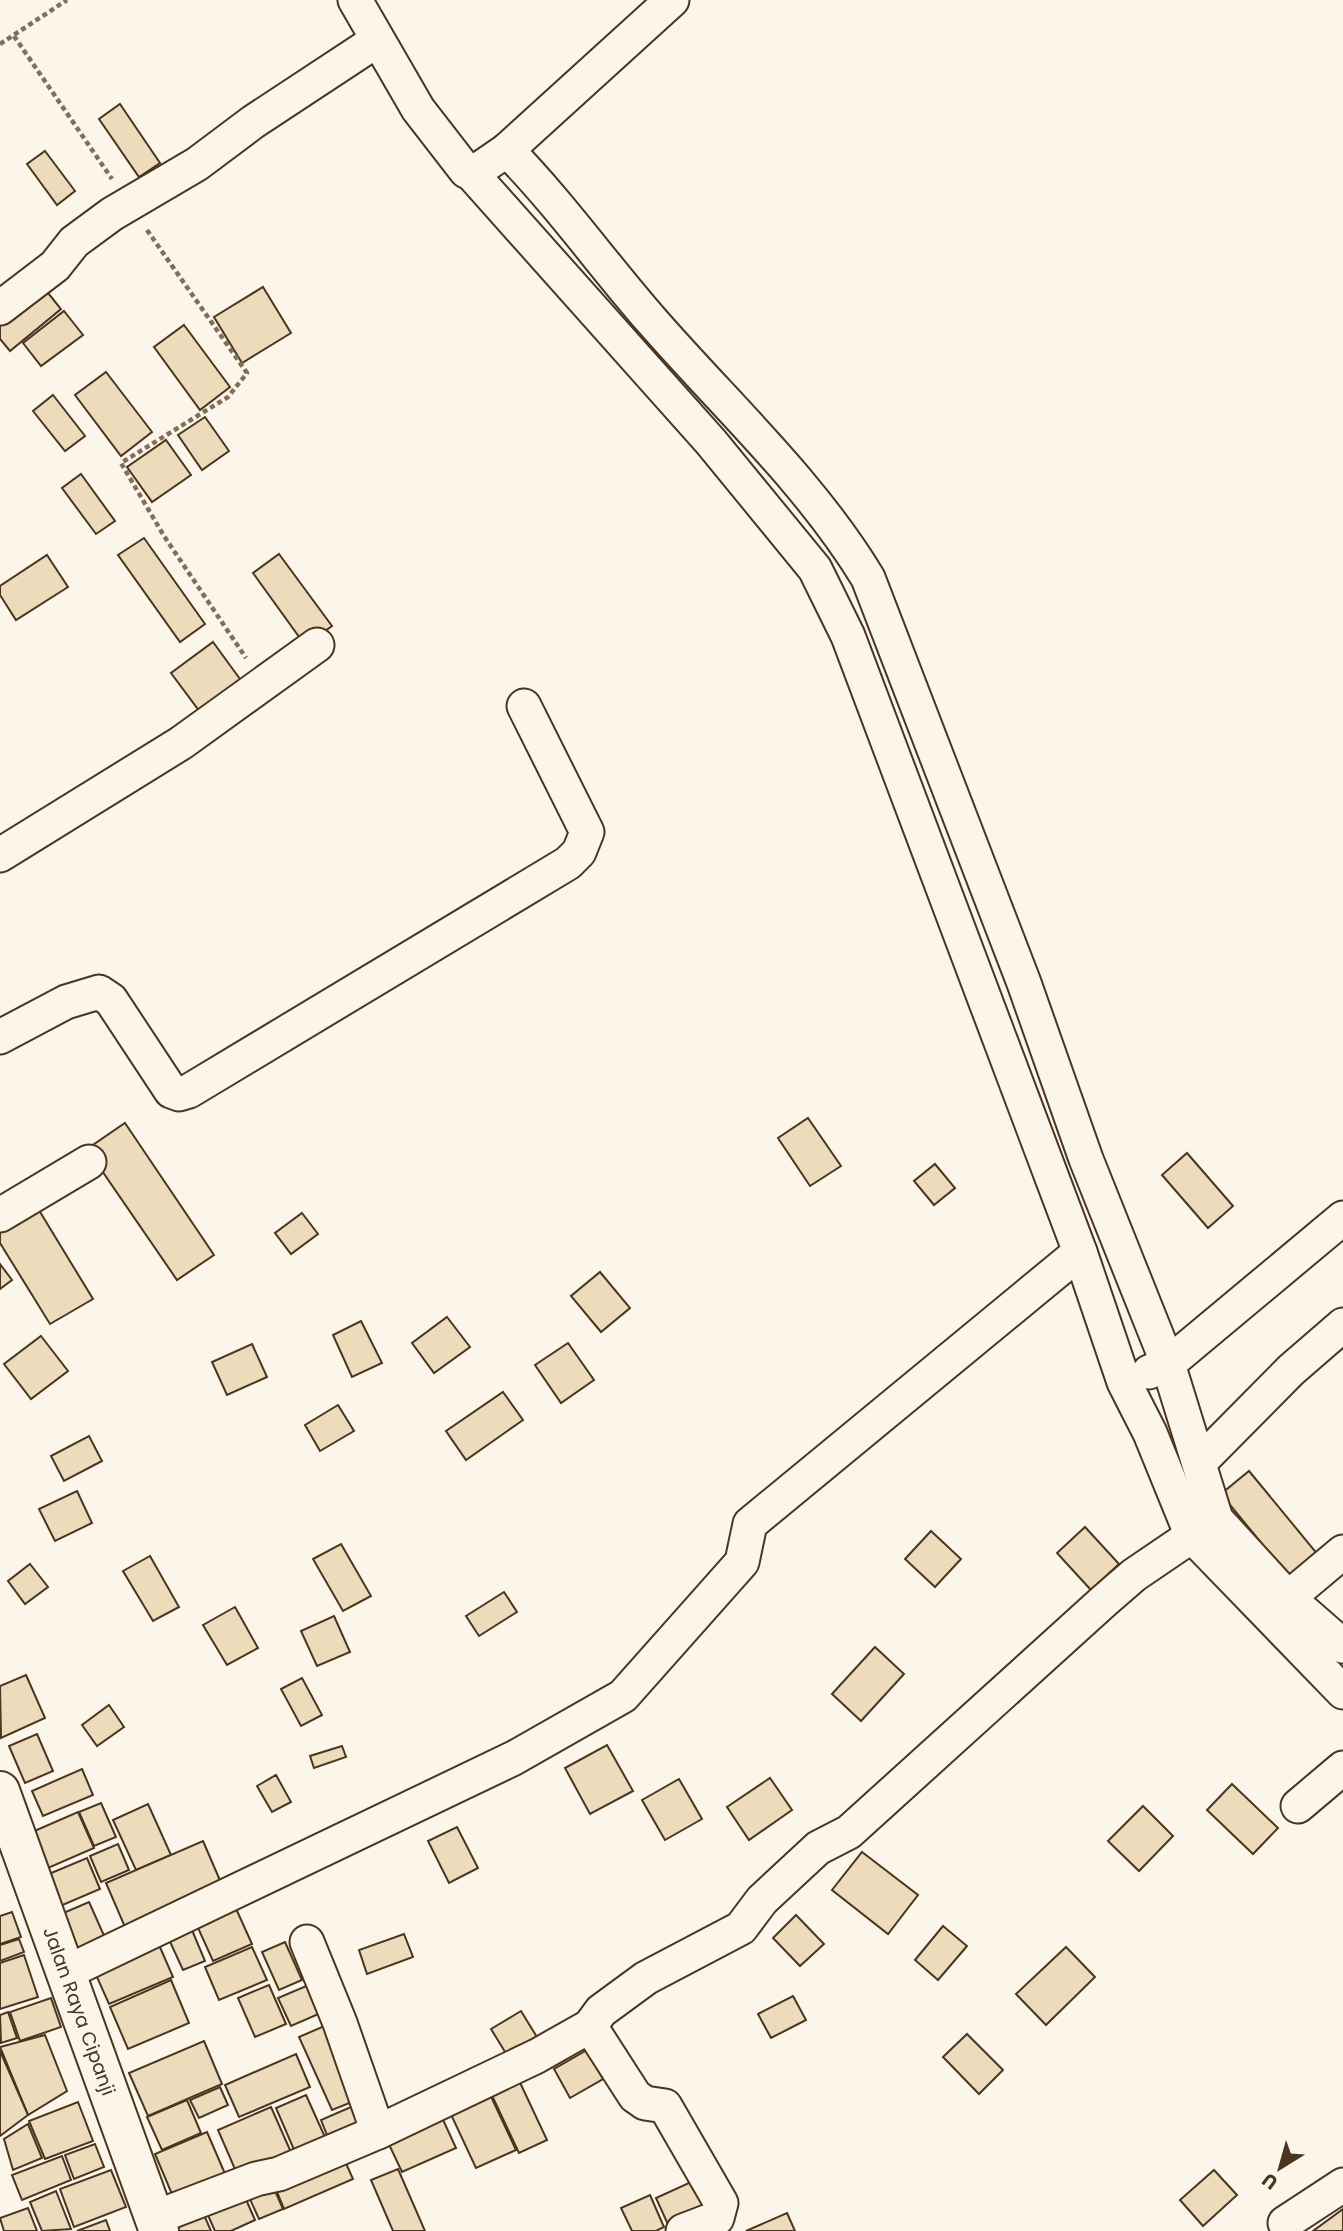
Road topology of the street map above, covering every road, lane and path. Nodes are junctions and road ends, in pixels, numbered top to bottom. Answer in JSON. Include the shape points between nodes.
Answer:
{"nodes":[{"id":1,"x":67,"y":0,"type":"edge"},
{"id":2,"x":355,"y":0,"type":"edge"},
{"id":3,"x":672,"y":0,"type":"edge"},
{"id":4,"x":14,"y":36,"type":"junction"},
{"id":5,"x":376,"y":41,"type":"junction"},
{"id":6,"x":0,"y":44,"type":"edge"},
{"id":7,"x":507,"y":150,"type":"junction"},
{"id":8,"x":472,"y":174,"type":"junction"},
{"id":9,"x":129,"y":204,"type":"junction"},
{"id":10,"x":0,"y":308,"type":"edge"},
{"id":11,"x":317,"y":645,"type":"dead end"},
{"id":12,"x":263,"y":685,"type":"junction"},
{"id":13,"x":524,"y":706,"type":"dead end"},
{"id":14,"x":0,"y":855,"type":"edge"},
{"id":15,"x":0,"y":1037,"type":"edge"},
{"id":16,"x":89,"y":1162,"type":"dead end"},
{"id":17,"x":0,"y":1215,"type":"edge"},
{"id":18,"x":1336,"y":1237,"type":"edge"},
{"id":19,"x":1080,"y":1252,"type":"junction"},
{"id":20,"x":1343,"y":1325,"type":"edge"},
{"id":21,"x":1168,"y":1364,"type":"junction"},
{"id":22,"x":1124,"y":1382,"type":"junction"},
{"id":23,"x":1200,"y":1462,"type":"junction"},
{"id":24,"x":1204,"y":1527,"type":"junction"},
{"id":25,"x":1343,"y":1552,"type":"edge"},
{"id":26,"x":1288,"y":1598,"type":"junction"},
{"id":27,"x":1343,"y":1646,"type":"edge"},
{"id":28,"x":1343,"y":1692,"type":"edge"},
{"id":29,"x":1343,"y":1768,"type":"edge"},
{"id":30,"x":0,"y":1791,"type":"edge"},
{"id":31,"x":1298,"y":1806,"type":"dead end"},
{"id":32,"x":307,"y":1942,"type":"dead end"},
{"id":33,"x":65,"y":1973,"type":"junction"},
{"id":34,"x":590,"y":2026,"type":"junction"},
{"id":35,"x":379,"y":2132,"type":"junction"},
{"id":36,"x":1343,"y":2185,"type":"edge"},
{"id":37,"x":1285,"y":2223,"type":"dead end"},
{"id":38,"x":156,"y":2225,"type":"edge"},
{"id":39,"x":683,"y":2231,"type":"edge"}],
"edges":[{"from":1,"to":4,"type":"path"},
{"from":2,"to":5,"type":"street"},
{"from":3,"to":7,"type":"street"},
{"from":4,"to":6,"type":"path"},
{"from":4,"to":9,"type":"path"},
{"from":5,"to":8,"type":"street","via":[[418,109]]},
{"from":5,"to":9,"type":"street","via":[[197,164]]},
{"from":7,"to":8,"type":"street"},
{"from":7,"to":21,"type":"street","via":[[652,321],[792,471],[868,578],[1024,983],[1086,1159]]},
{"from":8,"to":19,"type":"street","via":[[711,442],[815,569],[848,636]]},
{"from":9,"to":10,"type":"street","via":[[74,242],[55,266]]},
{"from":9,"to":12,"type":"path","via":[[247,373],[228,397],[121,463]]},
{"from":11,"to":12,"type":"street"},
{"from":12,"to":14,"type":"street","via":[[181,743]]},
{"from":13,"to":15,"type":"street","via":[[587,832],[579,852],[568,863],[189,1091],[171,1091],[111,1000],[99,992],[66,1002]]},
{"from":16,"to":17,"type":"street"},
{"from":18,"to":21,"type":"street"},
{"from":19,"to":22,"type":"street"},
{"from":19,"to":33,"type":"street","via":[[750,1524],[741,1562],[623,1696],[458,1786]]},
{"from":20,"to":23,"type":"street"},
{"from":21,"to":22,"type":"street"},
{"from":21,"to":23,"type":"street"},
{"from":22,"to":24,"type":"street"},
{"from":23,"to":24,"type":"street"},
{"from":24,"to":26,"type":"street"},
{"from":24,"to":28,"type":"street"},
{"from":24,"to":34,"type":"street","via":[[1104,1601],[849,1832],[818,1848],[762,1900],[741,1928],[646,1978],[601,2011]]},
{"from":25,"to":26,"type":"street"},
{"from":26,"to":27,"type":"street"},
{"from":29,"to":31,"type":"street"},
{"from":30,"to":33,"type":"main road","name":"Jalan Raya Cipanji"},
{"from":32,"to":35,"type":"street"},
{"from":33,"to":38,"type":"main road","name":"Jalan Raya Cipanji"},
{"from":34,"to":35,"type":"street"},
{"from":34,"to":39,"type":"street","via":[[635,2096],[665,2106],[721,2203],[717,2218]]},
{"from":35,"to":38,"type":"street","via":[[279,2174],[256,2179]]},
{"from":36,"to":37,"type":"street"}]}
